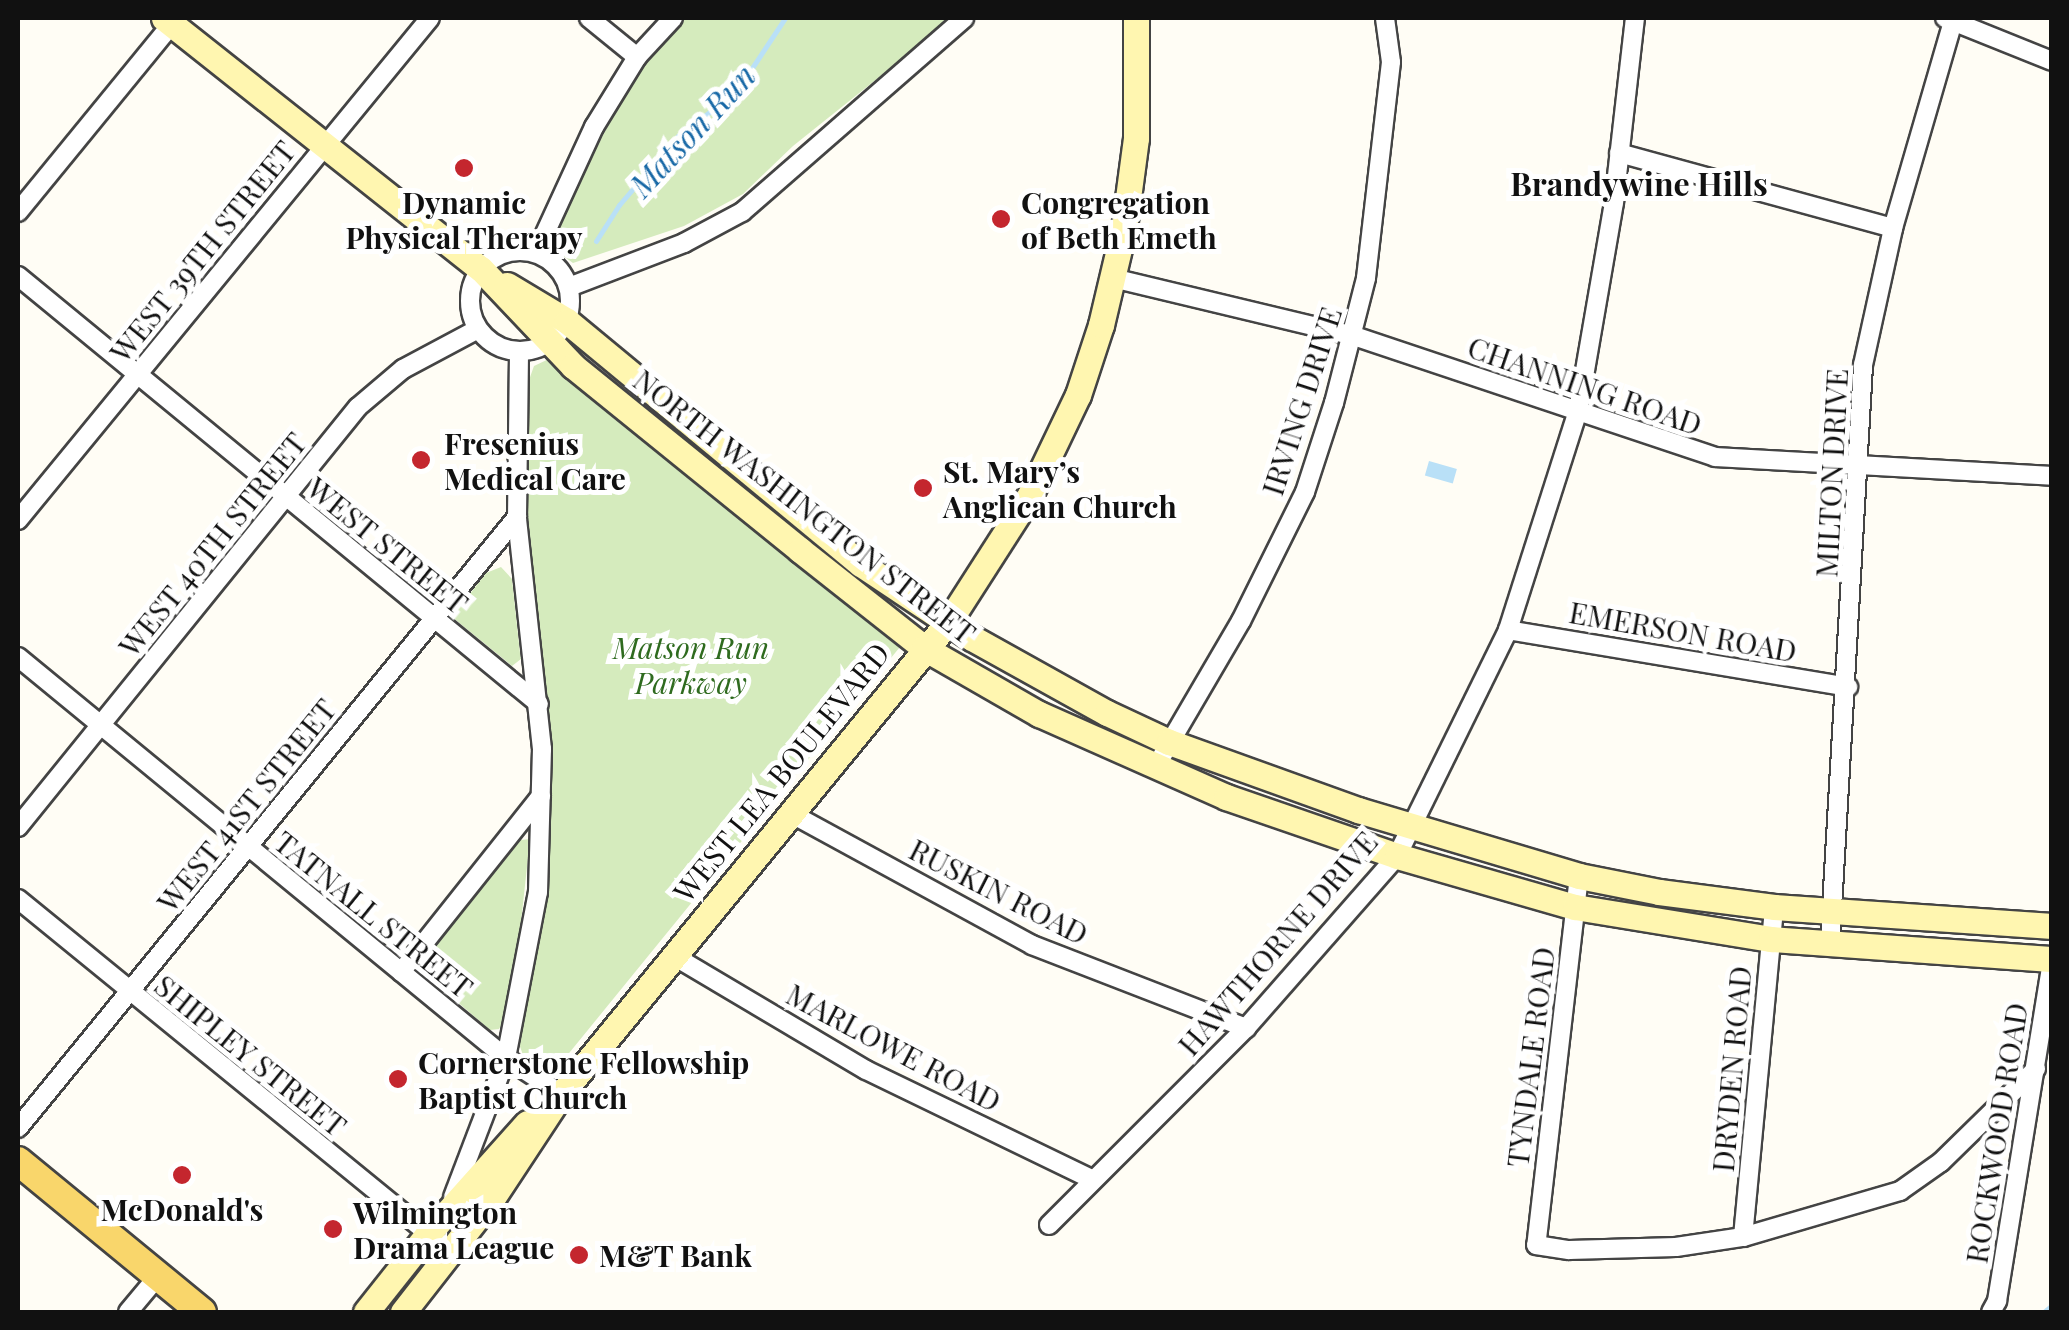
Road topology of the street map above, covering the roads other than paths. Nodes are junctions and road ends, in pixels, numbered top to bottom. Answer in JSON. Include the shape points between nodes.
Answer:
{"nodes":[{"id":1,"x":430,"y":18,"type":"edge"},
{"id":2,"x":590,"y":18,"type":"edge"},
{"id":3,"x":673,"y":18,"type":"edge"},
{"id":4,"x":964,"y":18,"type":"edge"},
{"id":5,"x":1136,"y":18,"type":"edge"},
{"id":6,"x":1385,"y":18,"type":"edge"},
{"id":7,"x":1635,"y":18,"type":"edge"},
{"id":8,"x":1950,"y":19,"type":"edge"},
{"id":9,"x":171,"y":20,"type":"edge"},
{"id":10,"x":637,"y":57,"type":"junction"},
{"id":11,"x":2052,"y":61,"type":"edge"},
{"id":12,"x":324,"y":146,"type":"junction"},
{"id":13,"x":1619,"y":154,"type":"junction"},
{"id":14,"x":18,"y":212,"type":"edge"},
{"id":15,"x":1893,"y":228,"type":"junction"},
{"id":16,"x":536,"y":253,"type":"junction"},
{"id":17,"x":481,"y":270,"type":"junction"},
{"id":18,"x":18,"y":276,"type":"edge"},
{"id":19,"x":1113,"y":278,"type":"junction"},
{"id":20,"x":569,"y":287,"type":"junction"},
{"id":21,"x":567,"y":321,"type":"junction"},
{"id":22,"x":478,"y":329,"type":"junction"},
{"id":23,"x":1354,"y":336,"type":"junction"},
{"id":24,"x":549,"y":343,"type":"junction"},
{"id":25,"x":520,"y":352,"type":"junction"},
{"id":26,"x":137,"y":374,"type":"junction"},
{"id":27,"x":1578,"y":412,"type":"junction"},
{"id":28,"x":1857,"y":467,"type":"junction"},
{"id":29,"x":2052,"y":476,"type":"edge"},
{"id":30,"x":286,"y":497,"type":"junction"},
{"id":31,"x":517,"y":517,"type":"junction"},
{"id":32,"x":18,"y":520,"type":"edge"},
{"id":33,"x":434,"y":618,"type":"junction"},
{"id":34,"x":950,"y":621,"type":"junction"},
{"id":35,"x":1508,"y":630,"type":"junction"},
{"id":36,"x":924,"y":648,"type":"junction"},
{"id":37,"x":18,"y":656,"type":"edge"},
{"id":38,"x":1848,"y":687,"type":"junction"},
{"id":39,"x":539,"y":704,"type":"junction"},
{"id":40,"x":101,"y":725,"type":"junction"},
{"id":41,"x":1169,"y":742,"type":"junction"},
{"id":42,"x":1155,"y":768,"type":"junction"},
{"id":43,"x":542,"y":796,"type":"junction"},
{"id":44,"x":790,"y":813,"type":"junction"},
{"id":45,"x":1409,"y":826,"type":"junction"},
{"id":46,"x":18,"y":828,"type":"edge"},
{"id":47,"x":248,"y":846,"type":"junction"},
{"id":48,"x":1396,"y":856,"type":"junction"},
{"id":49,"x":1579,"y":876,"type":"junction"},
{"id":50,"x":18,"y":900,"type":"edge"},
{"id":51,"x":1575,"y":907,"type":"junction"},
{"id":52,"x":1774,"y":907,"type":"junction"},
{"id":53,"x":1832,"y":912,"type":"junction"},
{"id":54,"x":2052,"y":926,"type":"edge"},
{"id":55,"x":1771,"y":938,"type":"junction"},
{"id":56,"x":1830,"y":943,"type":"junction"},
{"id":57,"x":674,"y":956,"type":"junction"},
{"id":58,"x":2052,"y":960,"type":"edge"},
{"id":59,"x":401,"y":972,"type":"junction"},
{"id":60,"x":129,"y":991,"type":"junction"},
{"id":61,"x":1246,"y":1028,"type":"junction"},
{"id":62,"x":506,"y":1058,"type":"junction"},
{"id":63,"x":2036,"y":1069,"type":"junction"},
{"id":64,"x":560,"y":1094,"type":"junction"},
{"id":65,"x":18,"y":1128,"type":"edge"},
{"id":66,"x":18,"y":1161,"type":"edge"},
{"id":67,"x":1092,"y":1180,"type":"junction"},
{"id":68,"x":446,"y":1212,"type":"junction"},
{"id":69,"x":1049,"y":1226,"type":"dead end"},
{"id":70,"x":427,"y":1235,"type":"junction"},
{"id":71,"x":1743,"y":1236,"type":"junction"},
{"id":72,"x":451,"y":1252,"type":"junction"},
{"id":73,"x":158,"y":1276,"type":"junction"},
{"id":74,"x":128,"y":1312,"type":"edge"},
{"id":75,"x":202,"y":1312,"type":"edge"},
{"id":76,"x":366,"y":1312,"type":"edge"},
{"id":77,"x":403,"y":1312,"type":"edge"},
{"id":78,"x":1991,"y":1312,"type":"edge"}],
"edges":[{"from":1,"to":12,"type":"street","name":"WEST 39TH STREET"},
{"from":2,"to":10,"type":"street"},
{"from":3,"to":10,"type":"street"},
{"from":4,"to":20,"type":"street","via":[[742,212],[684,243]]},
{"from":5,"to":19,"type":"main road","name":"WEST LEA BOULEVARD","via":[[1136,138]]},
{"from":6,"to":23,"type":"street","name":"IRVING DRIVE","via":[[1390,62]]},
{"from":7,"to":13,"type":"street","name":"HAWTHORNE DRIVE"},
{"from":8,"to":11,"type":"street"},
{"from":8,"to":15,"type":"street","name":"MILTON DRIVE"},
{"from":9,"to":12,"type":"main road","name":"NORTH WASHINGTON STREET"},
{"from":9,"to":14,"type":"street"},
{"from":10,"to":16,"type":"street","via":[[569,176]]},
{"from":12,"to":17,"type":"main road","name":"NORTH WASHINGTON STREET"},
{"from":12,"to":26,"type":"street","name":"WEST 39TH STREET"},
{"from":13,"to":15,"type":"street"},
{"from":13,"to":27,"type":"street","name":"HAWTHORNE DRIVE"},
{"from":15,"to":28,"type":"street","name":"MILTON DRIVE","via":[[1866,347]]},
{"from":16,"to":17,"type":"street","via":[[506,253]]},
{"from":16,"to":20,"type":"street","via":[[556,266]]},
{"from":17,"to":21,"type":"main road","name":"NORTH WASHINGTON STREET"},
{"from":17,"to":22,"type":"street","via":[[470,299]]},
{"from":17,"to":24,"type":"main road","name":"NORTH WASHINGTON STREET"},
{"from":18,"to":26,"type":"street","name":"WEST STREET"},
{"from":19,"to":23,"type":"street","name":"CHANNING ROAD"},
{"from":19,"to":34,"type":"main road","name":"WEST LEA BOULEVARD","via":[[1090,361],[1052,452]]},
{"from":20,"to":21,"type":"street"},
{"from":21,"to":24,"type":"street"},
{"from":21,"to":34,"type":"main road","name":"NORTH WASHINGTON STREET","via":[[861,564]]},
{"from":22,"to":25,"type":"street","via":[[496,346]]},
{"from":22,"to":30,"type":"street","name":"WEST 40TH STREET","via":[[378,386]]},
{"from":23,"to":27,"type":"street","name":"CHANNING ROAD"},
{"from":23,"to":41,"type":"street","name":"IRVING DRIVE","via":[[1305,492],[1242,621]]},
{"from":24,"to":25,"type":"street"},
{"from":24,"to":36,"type":"main road","name":"NORTH WASHINGTON STREET"},
{"from":25,"to":31,"type":"street"},
{"from":26,"to":30,"type":"street","name":"WEST STREET"},
{"from":26,"to":32,"type":"street","name":"WEST 39TH STREET"},
{"from":27,"to":28,"type":"street","name":"CHANNING ROAD","via":[[1716,458]]},
{"from":27,"to":35,"type":"street","name":"HAWTHORNE DRIVE"},
{"from":28,"to":29,"type":"street","name":"CHANNING ROAD"},
{"from":28,"to":38,"type":"street","name":"MILTON DRIVE"},
{"from":30,"to":33,"type":"street","name":"WEST STREET"},
{"from":30,"to":40,"type":"street","name":"WEST 40TH STREET"},
{"from":31,"to":33,"type":"street","name":"WEST 41ST STREET"},
{"from":31,"to":39,"type":"street"},
{"from":33,"to":39,"type":"street","name":"WEST STREET"},
{"from":33,"to":47,"type":"street","name":"WEST 41ST STREET"},
{"from":34,"to":36,"type":"main road","name":"WEST LEA BOULEVARD"},
{"from":34,"to":41,"type":"main road","name":"NORTH WASHINGTON STREET"},
{"from":35,"to":38,"type":"street","name":"EMERSON ROAD"},
{"from":35,"to":45,"type":"street","name":"HAWTHORNE DRIVE"},
{"from":36,"to":42,"type":"main road","name":"NORTH WASHINGTON STREET","via":[[1039,714]]},
{"from":36,"to":44,"type":"main road","name":"WEST LEA BOULEVARD"},
{"from":37,"to":40,"type":"street","name":"TATNALL STREET"},
{"from":38,"to":53,"type":"street","name":"MILTON DRIVE"},
{"from":39,"to":43,"type":"street"},
{"from":40,"to":46,"type":"street","name":"WEST 40TH STREET"},
{"from":40,"to":47,"type":"street","name":"TATNALL STREET"},
{"from":41,"to":42,"type":"street","name":"IRVING DRIVE"},
{"from":41,"to":45,"type":"main road","name":"NORTH WASHINGTON STREET"},
{"from":42,"to":48,"type":"main road","name":"NORTH WASHINGTON STREET"},
{"from":43,"to":59,"type":"street"},
{"from":43,"to":62,"type":"street","via":[[538,892]]},
{"from":44,"to":57,"type":"main road","name":"WEST LEA BOULEVARD"},
{"from":44,"to":61,"type":"street","name":"RUSKIN ROAD","via":[[1032,944]]},
{"from":45,"to":48,"type":"street","name":"HAWTHORNE DRIVE"},
{"from":45,"to":49,"type":"main road","name":"NORTH WASHINGTON STREET"},
{"from":47,"to":59,"type":"street","name":"TATNALL STREET"},
{"from":47,"to":60,"type":"street","name":"WEST 41ST STREET"},
{"from":48,"to":51,"type":"main road","name":"NORTH WASHINGTON STREET"},
{"from":48,"to":61,"type":"street","name":"HAWTHORNE DRIVE"},
{"from":49,"to":51,"type":"street","name":"TYNDALE ROAD"},
{"from":49,"to":52,"type":"main road","name":"NORTH WASHINGTON STREET"},
{"from":50,"to":60,"type":"street","name":"SHIPLEY STREET"},
{"from":51,"to":55,"type":"main road","name":"NORTH WASHINGTON STREET"},
{"from":51,"to":71,"type":"street","name":"TYNDALE ROAD","via":[[1536,1245],[1642,1250]]},
{"from":52,"to":53,"type":"main road","name":"NORTH WASHINGTON STREET"},
{"from":52,"to":55,"type":"street","name":"DRYDEN ROAD"},
{"from":53,"to":54,"type":"main road","name":"NORTH WASHINGTON STREET"},
{"from":53,"to":56,"type":"street","name":"MILTON DRIVE"},
{"from":55,"to":56,"type":"main road","name":"NORTH WASHINGTON STREET"},
{"from":55,"to":71,"type":"street","name":"DRYDEN ROAD"},
{"from":56,"to":58,"type":"main road","name":"NORTH WASHINGTON STREET"},
{"from":57,"to":64,"type":"main road","name":"WEST LEA BOULEVARD"},
{"from":57,"to":67,"type":"street","name":"MARLOWE ROAD","via":[[866,1070]]},
{"from":58,"to":63,"type":"street","name":"ROCKWOOD ROAD"},
{"from":59,"to":62,"type":"street","name":"TATNALL STREET"},
{"from":60,"to":65,"type":"street","name":"WEST 41ST STREET"},
{"from":60,"to":70,"type":"street","name":"SHIPLEY STREET"},
{"from":61,"to":67,"type":"street","name":"HAWTHORNE DRIVE"},
{"from":62,"to":64,"type":"street","name":"TATNALL STREET"},
{"from":62,"to":68,"type":"street"},
{"from":63,"to":71,"type":"street","via":[[1941,1162],[1900,1191]]},
{"from":63,"to":78,"type":"street","name":"ROCKWOOD ROAD"},
{"from":64,"to":68,"type":"main road","name":"WEST LEA BOULEVARD","via":[[508,1140]]},
{"from":64,"to":72,"type":"main road","name":"WEST LEA BOULEVARD"},
{"from":66,"to":73,"type":"main road"},
{"from":67,"to":69,"type":"street","name":"HAWTHORNE DRIVE"},
{"from":68,"to":70,"type":"main road","name":"WEST LEA BOULEVARD"},
{"from":70,"to":72,"type":"street","name":"SHIPLEY STREET"},
{"from":70,"to":76,"type":"main road","name":"WEST LEA BOULEVARD"},
{"from":72,"to":77,"type":"main road","name":"WEST LEA BOULEVARD"},
{"from":73,"to":74,"type":"street"},
{"from":73,"to":75,"type":"main road"}]}
